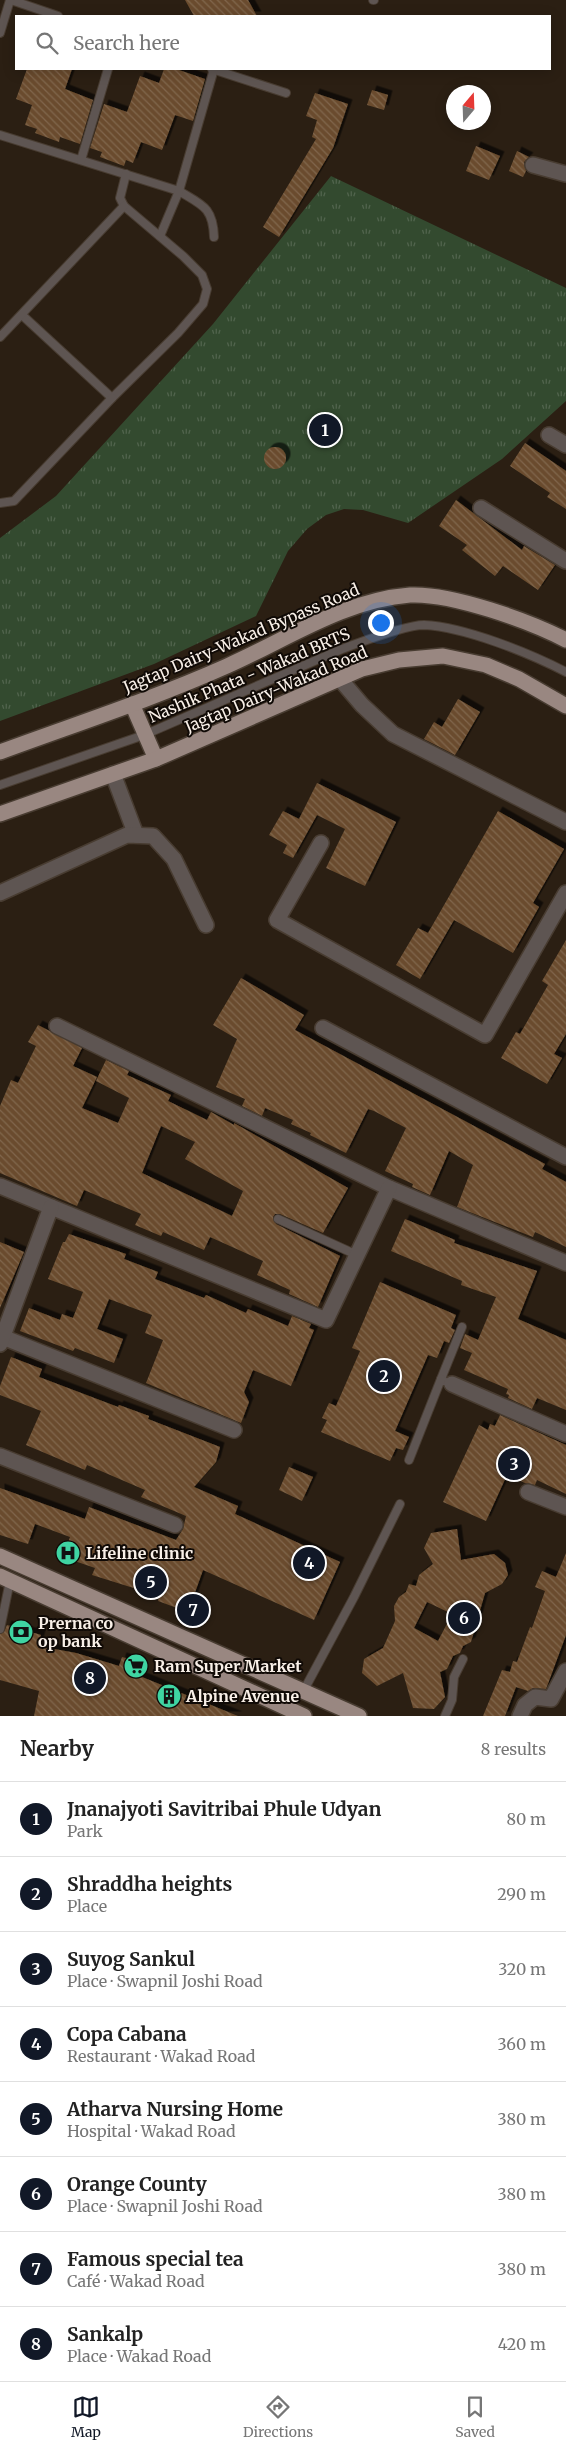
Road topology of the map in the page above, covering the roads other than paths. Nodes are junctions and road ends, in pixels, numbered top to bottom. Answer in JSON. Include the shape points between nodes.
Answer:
{"nodes":[{"id":1,"x":10,"y":0,"type":"edge"},
{"id":2,"x":55,"y":15,"type":"edge"},
{"id":3,"x":0,"y":33,"type":"edge"},
{"id":4,"x":108,"y":70,"type":"edge"},
{"id":5,"x":213,"y":70,"type":"edge"},
{"id":6,"x":216,"y":70,"type":"edge"},
{"id":7,"x":286,"y":93,"type":"dead end"},
{"id":8,"x":0,"y":135,"type":"edge"},
{"id":9,"x":81,"y":160,"type":"junction"},
{"id":10,"x":533,"y":165,"type":"dead end"},
{"id":11,"x":126,"y":174,"type":"junction"},
{"id":12,"x":566,"y":174,"type":"edge"},
{"id":13,"x":179,"y":190,"type":"junction"},
{"id":14,"x":124,"y":206,"type":"junction"},
{"id":15,"x":160,"y":236,"type":"junction"},
{"id":16,"x":214,"y":237,"type":"dead end"},
{"id":17,"x":22,"y":315,"type":"junction"},
{"id":18,"x":0,"y":337,"type":"edge"},
{"id":19,"x":112,"y":398,"type":"junction"},
{"id":20,"x":549,"y":435,"type":"dead end"},
{"id":21,"x":566,"y":446,"type":"edge"},
{"id":22,"x":0,"y":503,"type":"edge"},
{"id":23,"x":481,"y":508,"type":"dead end"},
{"id":24,"x":566,"y":561,"type":"edge"},
{"id":25,"x":561,"y":638,"type":"edge"},
{"id":26,"x":566,"y":672,"type":"edge"},
{"id":27,"x":340,"y":679,"type":"junction"},
{"id":28,"x":132,"y":704,"type":"junction"},
{"id":29,"x":564,"y":704,"type":"edge"},
{"id":30,"x":144,"y":735,"type":"junction"},
{"id":31,"x":0,"y":752,"type":"edge"},
{"id":32,"x":156,"y":759,"type":"junction"},
{"id":33,"x":113,"y":774,"type":"junction"},
{"id":34,"x":0,"y":785,"type":"edge"},
{"id":35,"x":0,"y":814,"type":"edge"},
{"id":36,"x":566,"y":822,"type":"edge"},
{"id":37,"x":136,"y":835,"type":"junction"},
{"id":38,"x":321,"y":843,"type":"dead end"},
{"id":39,"x":0,"y":893,"type":"edge"},
{"id":40,"x":566,"y":893,"type":"edge"},
{"id":41,"x":206,"y":925,"type":"dead end"},
{"id":42,"x":57,"y":1026,"type":"dead end"},
{"id":43,"x":323,"y":1028,"type":"dead end"},
{"id":44,"x":566,"y":1157,"type":"edge"},
{"id":45,"x":0,"y":1186,"type":"edge"},
{"id":46,"x":389,"y":1188,"type":"junction"},
{"id":47,"x":51,"y":1206,"type":"junction"},
{"id":48,"x":278,"y":1219,"type":"dead end"},
{"id":49,"x":357,"y":1255,"type":"junction"},
{"id":50,"x":566,"y":1263,"type":"edge"},
{"id":51,"x":462,"y":1327,"type":"dead end"},
{"id":52,"x":1,"y":1339,"type":"edge"},
{"id":53,"x":446,"y":1382,"type":"junction"},
{"id":54,"x":234,"y":1430,"type":"dead end"},
{"id":55,"x":566,"y":1434,"type":"edge"},
{"id":56,"x":0,"y":1456,"type":"edge"},
{"id":57,"x":409,"y":1460,"type":"dead end"},
{"id":58,"x":528,"y":1492,"type":"dead end"},
{"id":59,"x":400,"y":1504,"type":"dead end"},
{"id":60,"x":566,"y":1507,"type":"edge"},
{"id":61,"x":175,"y":1525,"type":"dead end"},
{"id":62,"x":0,"y":1556,"type":"edge"},
{"id":63,"x":5,"y":1579,"type":"edge"},
{"id":64,"x":0,"y":1628,"type":"edge"},
{"id":65,"x":463,"y":1659,"type":"dead end"},
{"id":66,"x":566,"y":1671,"type":"edge"},
{"id":67,"x":304,"y":1690,"type":"junction"},
{"id":68,"x":299,"y":1715,"type":"edge"},
{"id":69,"x":358,"y":1716,"type":"edge"},
{"id":70,"x":445,"y":1716,"type":"edge"},
{"id":71,"x":520,"y":1716,"type":"edge"}],
"edges":[{"from":1,"to":2,"type":"lane"},
{"from":1,"to":3,"type":"lane"},
{"from":4,"to":9,"type":"lane"},
{"from":5,"to":13,"type":"lane"},
{"from":6,"to":7,"type":"lane"},
{"from":8,"to":9,"type":"lane"},
{"from":9,"to":11,"type":"lane"},
{"from":10,"to":12,"type":"street"},
{"from":11,"to":13,"type":"lane"},
{"from":11,"to":14,"type":"lane","via":[[120,198]]},
{"from":13,"to":15,"type":"lane"},
{"from":13,"to":16,"type":"lane","via":[[203,206],[214,219]]},
{"from":14,"to":15,"type":"lane"},
{"from":14,"to":17,"type":"lane"},
{"from":15,"to":19,"type":"lane","via":[[202,275],[207,289],[203,304]]},
{"from":17,"to":18,"type":"lane"},
{"from":17,"to":19,"type":"lane"},
{"from":19,"to":22,"type":"lane","via":[[14,501]]},
{"from":20,"to":21,"type":"street"},
{"from":23,"to":24,"type":"street"},
{"from":25,"to":28,"type":"main road","name":"Jagtap Dairy-Wakad Bypass Road","via":[[478,606],[411,595],[368,603],[327,618],[227,666]]},
{"from":26,"to":30,"type":"lane","name":"Nashik Phata - Wakad BRTS","via":[[478,636],[423,625],[342,649]]},
{"from":27,"to":29,"type":"main road","name":"Jagtap Dairy-Wakad Road","via":[[383,663],[443,656],[486,665]]},
{"from":27,"to":32,"type":"main road","name":"Jagtap Dairy-Wakad Road"},
{"from":27,"to":36,"type":"street","via":[[393,734]]},
{"from":28,"to":30,"type":"main road"},
{"from":28,"to":31,"type":"main road","name":"Jagtap Dairy-Wakad Bypass Road"},
{"from":30,"to":32,"type":"main road"},
{"from":30,"to":34,"type":"lane","name":"Nashik Phata - Wakad BRTS"},
{"from":32,"to":33,"type":"main road","name":"Jagtap Dairy-Wakad Road"},
{"from":33,"to":35,"type":"main road","name":"Jagtap Dairy-Wakad Road"},
{"from":33,"to":37,"type":"street"},
{"from":37,"to":39,"type":"street","via":[[127,835]]},
{"from":37,"to":41,"type":"street","via":[[153,836],[174,859]]},
{"from":38,"to":40,"type":"street","via":[[277,920],[485,1035]]},
{"from":42,"to":46,"type":"street"},
{"from":43,"to":44,"type":"street"},
{"from":45,"to":47,"type":"street"},
{"from":46,"to":49,"type":"street"},
{"from":46,"to":50,"type":"street"},
{"from":47,"to":49,"type":"street","via":[[326,1320]]},
{"from":47,"to":52,"type":"street"},
{"from":48,"to":49,"type":"lane"},
{"from":51,"to":53,"type":"lane"},
{"from":52,"to":54,"type":"street"},
{"from":53,"to":55,"type":"street"},
{"from":53,"to":57,"type":"lane"},
{"from":56,"to":61,"type":"street"},
{"from":58,"to":60,"type":"street"},
{"from":59,"to":67,"type":"lane"},
{"from":62,"to":67,"type":"main road"},
{"from":63,"to":64,"type":"lane"},
{"from":63,"to":68,"type":"main road"},
{"from":65,"to":70,"type":"lane","via":[[454,1677],[452,1700]]},
{"from":66,"to":71,"type":"street","via":[[551,1699],[535,1697],[525,1705]]},
{"from":67,"to":69,"type":"main road"}]}
